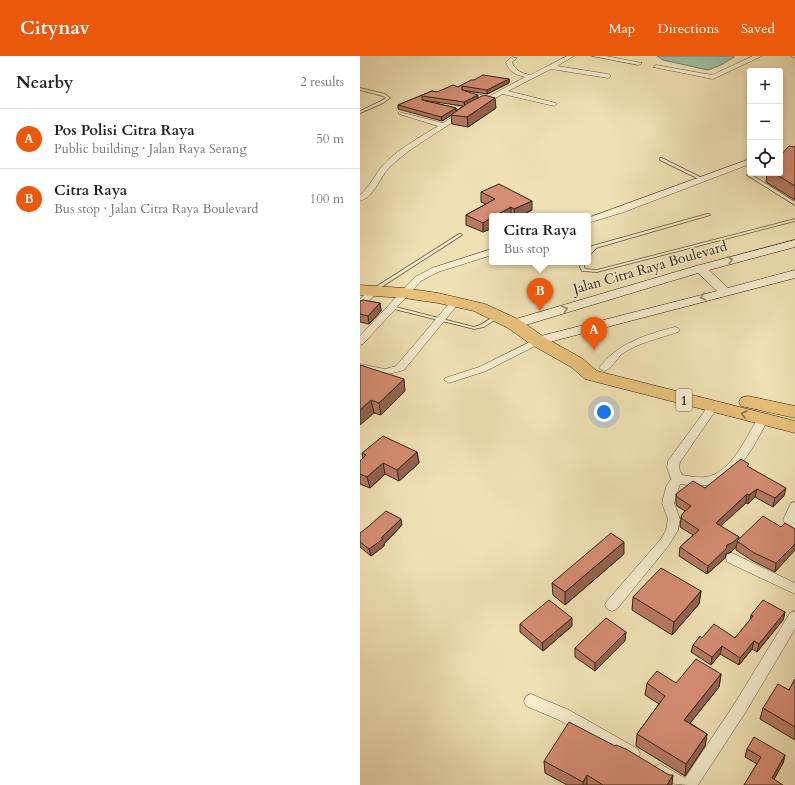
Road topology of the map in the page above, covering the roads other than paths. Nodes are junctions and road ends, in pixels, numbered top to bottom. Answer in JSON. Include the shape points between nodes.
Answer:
{"nodes":[{"id":1,"x":571,"y":56,"type":"edge"},
{"id":2,"x":595,"y":56,"type":"edge"},
{"id":3,"x":759,"y":56,"type":"edge"},
{"id":4,"x":514,"y":58,"type":"dead end"},
{"id":5,"x":639,"y":63,"type":"dead end"},
{"id":6,"x":552,"y":67,"type":"junction"},
{"id":7,"x":656,"y":67,"type":"dead end"},
{"id":8,"x":608,"y":76,"type":"dead end"},
{"id":9,"x":532,"y":77,"type":"junction"},
{"id":10,"x":360,"y":89,"type":"edge"},
{"id":11,"x":464,"y":92,"type":"edge"},
{"id":12,"x":504,"y":92,"type":"junction"},
{"id":13,"x":489,"y":99,"type":"junction"},
{"id":14,"x":425,"y":102,"type":"edge"},
{"id":15,"x":554,"y":104,"type":"dead end"},
{"id":16,"x":466,"y":110,"type":"junction"},
{"id":17,"x":360,"y":112,"type":"edge"},
{"id":18,"x":402,"y":114,"type":"dead end"},
{"id":19,"x":443,"y":125,"type":"junction"},
{"id":20,"x":661,"y":159,"type":"dead end"},
{"id":21,"x":747,"y":162,"type":"edge"},
{"id":22,"x":751,"y":176,"type":"edge"},
{"id":23,"x":704,"y":180,"type":"junction"},
{"id":24,"x":360,"y":199,"type":"edge"},
{"id":25,"x":795,"y":204,"type":"edge"},
{"id":26,"x":708,"y":215,"type":"dead end"},
{"id":27,"x":591,"y":220,"type":"edge"},
{"id":28,"x":795,"y":220,"type":"edge"},
{"id":29,"x":460,"y":235,"type":"dead end"},
{"id":30,"x":795,"y":243,"type":"edge"},
{"id":31,"x":591,"y":250,"type":"edge"},
{"id":32,"x":489,"y":253,"type":"edge"},
{"id":33,"x":582,"y":265,"type":"edge"},
{"id":34,"x":700,"y":268,"type":"junction"},
{"id":35,"x":795,"y":274,"type":"edge"},
{"id":36,"x":368,"y":291,"type":"edge"},
{"id":37,"x":724,"y":291,"type":"junction"},
{"id":38,"x":404,"y":293,"type":"junction"},
{"id":39,"x":456,"y":301,"type":"junction"},
{"id":40,"x":360,"y":305,"type":"edge"},
{"id":41,"x":392,"y":307,"type":"junction"},
{"id":42,"x":499,"y":316,"type":"junction"},
{"id":43,"x":439,"y":320,"type":"junction"},
{"id":44,"x":514,"y":324,"type":"junction"},
{"id":45,"x":675,"y":330,"type":"dead end"},
{"id":46,"x":538,"y":341,"type":"junction"},
{"id":47,"x":360,"y":342,"type":"edge"},
{"id":48,"x":577,"y":364,"type":"junction"},
{"id":49,"x":360,"y":367,"type":"edge"},
{"id":50,"x":604,"y":368,"type":"junction"},
{"id":51,"x":449,"y":380,"type":"dead end"},
{"id":52,"x":713,"y":407,"type":"junction"},
{"id":53,"x":795,"y":412,"type":"edge"},
{"id":54,"x":763,"y":419,"type":"junction"},
{"id":55,"x":795,"y":427,"type":"edge"},
{"id":56,"x":677,"y":479,"type":"junction"},
{"id":57,"x":795,"y":506,"type":"edge"},
{"id":58,"x":795,"y":529,"type":"edge"},
{"id":59,"x":732,"y":558,"type":"dead end"},
{"id":60,"x":795,"y":589,"type":"edge"},
{"id":61,"x":612,"y":605,"type":"dead end"},
{"id":62,"x":795,"y":617,"type":"edge"},
{"id":63,"x":531,"y":701,"type":"dead end"},
{"id":64,"x":682,"y":785,"type":"edge"},
{"id":65,"x":689,"y":785,"type":"edge"}],
"edges":[{"from":1,"to":6,"type":"street"},
{"from":2,"to":5,"type":"street"},
{"from":3,"to":7,"type":"street","via":[[713,77]]},
{"from":4,"to":9,"type":"street","via":[[509,62],[512,68]]},
{"from":6,"to":8,"type":"street"},
{"from":6,"to":9,"type":"street"},
{"from":9,"to":12,"type":"street"},
{"from":10,"to":17,"type":"lane","via":[[388,98]]},
{"from":11,"to":13,"type":"street"},
{"from":12,"to":13,"type":"street"},
{"from":12,"to":15,"type":"street"},
{"from":13,"to":16,"type":"street"},
{"from":14,"to":16,"type":"street"},
{"from":16,"to":19,"type":"street"},
{"from":18,"to":19,"type":"street"},
{"from":19,"to":24,"type":"street","via":[[386,166],[370,190]]},
{"from":20,"to":23,"type":"lane"},
{"from":21,"to":23,"type":"street"},
{"from":22,"to":25,"type":"lane"},
{"from":23,"to":27,"type":"street"},
{"from":26,"to":31,"type":"lane","via":[[594,247]]},
{"from":28,"to":33,"type":"lane","via":[[597,270],[584,270]]},
{"from":29,"to":36,"type":"lane"},
{"from":34,"to":30,"type":"main road","name":"Jalan Citra Raya Boulevard","one_way":true},
{"from":32,"to":38,"type":"street","via":[[435,270],[418,279]]},
{"from":34,"to":37,"type":"main road"},
{"from":44,"to":34,"type":"main road","name":"Jalan Citra Raya Boulevard","one_way":true},
{"from":35,"to":37,"type":"main road"},
{"from":36,"to":38,"type":"highway","number":"1"},
{"from":36,"to":40,"type":"street"},
{"from":37,"to":46,"type":"main road","one_way":true},
{"from":38,"to":39,"type":"highway","number":"1"},
{"from":38,"to":41,"type":"street"},
{"from":39,"to":42,"type":"highway","number":"1"},
{"from":39,"to":43,"type":"street"},
{"from":41,"to":43,"type":"lane"},
{"from":41,"to":47,"type":"street"},
{"from":42,"to":43,"type":"lane","via":[[474,328]]},
{"from":42,"to":44,"type":"highway","number":"1"},
{"from":43,"to":49,"type":"street","via":[[400,368],[391,373],[383,373]]},
{"from":44,"to":46,"type":"highway","number":"1"},
{"from":45,"to":50,"type":"street","via":[[620,352]]},
{"from":46,"to":48,"type":"highway","number":"1"},
{"from":46,"to":51,"type":"street","via":[[472,373]]},
{"from":48,"to":50,"type":"highway","number":"1"},
{"from":48,"to":52,"type":"highway","number":"1","via":[[592,375],[626,386]]},
{"from":50,"to":53,"type":"highway","number":"1"},
{"from":54,"to":52,"type":"highway","number":"1","one_way":true},
{"from":52,"to":56,"type":"street","via":[[674,461],[673,468]]},
{"from":54,"to":55,"type":"highway","number":"1"},
{"from":54,"to":56,"type":"street","via":[[744,452],[714,480]]},
{"from":56,"to":61,"type":"street","via":[[668,503],[674,519],[672,530],[665,542]]},
{"from":57,"to":58,"type":"street","via":[[789,520]]},
{"from":59,"to":60,"type":"street"},
{"from":62,"to":65,"type":"street","via":[[740,708]]},
{"from":63,"to":64,"type":"street","via":[[564,715],[609,740]]}]}
